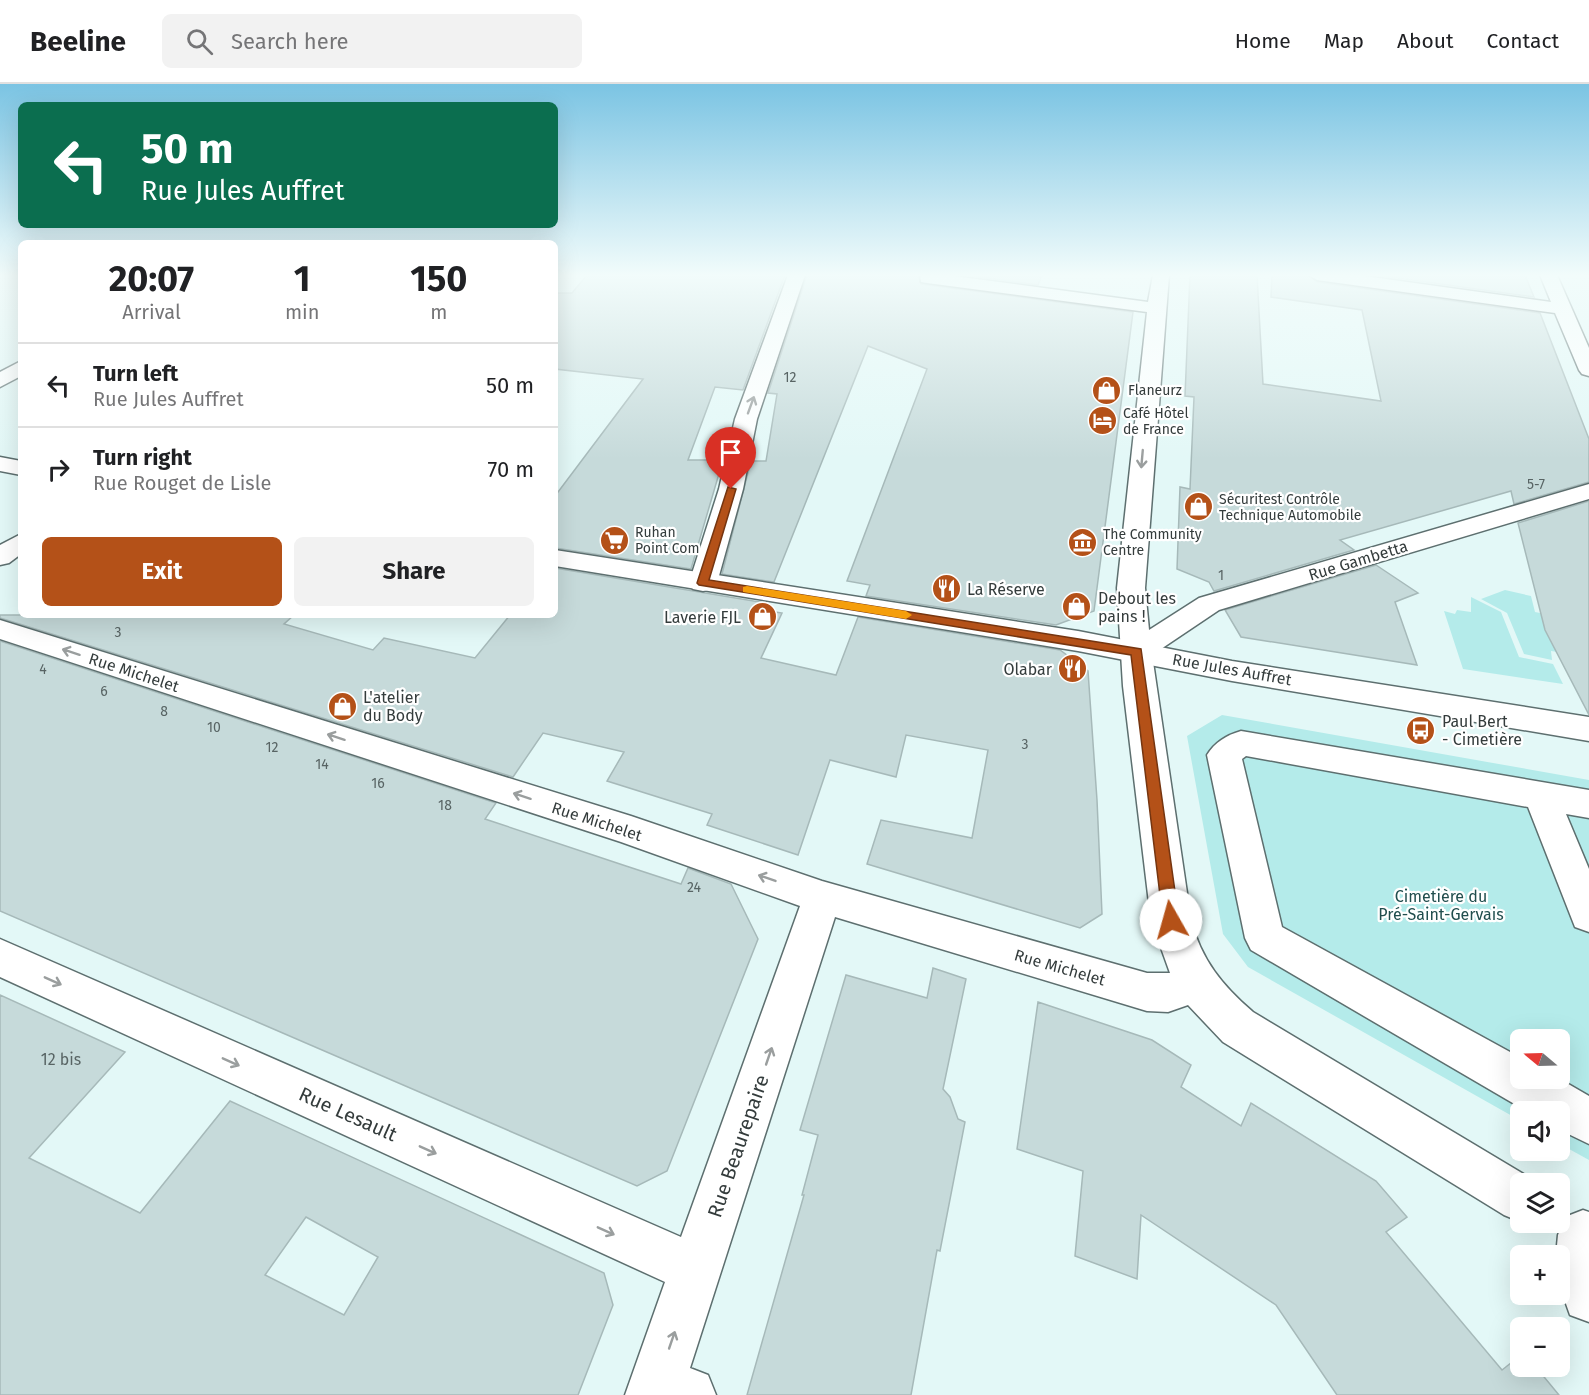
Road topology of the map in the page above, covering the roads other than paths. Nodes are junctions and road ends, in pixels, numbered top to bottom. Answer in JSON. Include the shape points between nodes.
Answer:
{"nodes":[{"id":1,"x":775,"y":336,"type":"edge"},
{"id":2,"x":1153,"y":336,"type":"edge"},
{"id":3,"x":1575,"y":336,"type":"edge"},
{"id":4,"x":18,"y":369,"type":"edge"},
{"id":5,"x":1589,"y":370,"type":"edge"},
{"id":6,"x":0,"y":381,"type":"edge"},
{"id":7,"x":0,"y":464,"type":"edge"},
{"id":8,"x":18,"y":467,"type":"edge"},
{"id":9,"x":1589,"y":490,"type":"edge"},
{"id":10,"x":18,"y":544,"type":"edge"},
{"id":11,"x":0,"y":557,"type":"edge"},
{"id":12,"x":558,"y":559,"type":"edge"},
{"id":13,"x":703,"y":583,"type":"junction"},
{"id":14,"x":0,"y":629,"type":"edge"},
{"id":15,"x":1137,"y":651,"type":"junction"},
{"id":16,"x":1589,"y":729,"type":"edge"},
{"id":17,"x":1541,"y":796,"type":"junction"},
{"id":18,"x":1589,"y":804,"type":"edge"},
{"id":19,"x":822,"y":897,"type":"junction"},
{"id":20,"x":1589,"y":915,"type":"edge"},
{"id":21,"x":0,"y":957,"type":"edge"},
{"id":22,"x":1195,"y":983,"type":"junction"},
{"id":23,"x":1589,"y":1121,"type":"edge"},
{"id":24,"x":1510,"y":1191,"type":"edge"},
{"id":25,"x":1577,"y":1232,"type":"edge"},
{"id":26,"x":696,"y":1270,"type":"junction"},
{"id":27,"x":1589,"y":1296,"type":"edge"},
{"id":28,"x":666,"y":1391,"type":"edge"}],
"edges":[{"from":13,"to":1,"type":"street","one_way":true,"via":[[731,489],[746,419]]},
{"from":2,"to":15,"type":"street","one_way":true,"via":[[1131,588]]},
{"from":3,"to":5,"type":"street"},
{"from":4,"to":6,"type":"street"},
{"from":7,"to":8,"type":"street"},
{"from":9,"to":15,"type":"street","name":"Rue Gambetta","via":[[1209,604]]},
{"from":10,"to":11,"type":"street"},
{"from":12,"to":13,"type":"street","name":"Rue Jules Auffret"},
{"from":13,"to":15,"type":"street","name":"Rue Jules Auffret"},
{"from":19,"to":14,"type":"street","name":"Rue Michelet","one_way":true,"via":[[631,831]]},
{"from":15,"to":16,"type":"street","name":"Rue Jules Auffret","via":[[1232,671]]},
{"from":15,"to":22,"type":"street","via":[[1171,920],[1179,954]]},
{"from":17,"to":18,"type":"street"},
{"from":17,"to":20,"type":"street"},
{"from":17,"to":23,"type":"street","via":[[1241,743],[1224,754],[1265,938]]},
{"from":19,"to":22,"type":"street","name":"Rue Michelet","via":[[1147,992],[1168,993]]},
{"from":26,"to":19,"type":"street","name":"Rue Beaurepaire","one_way":true},
{"from":21,"to":26,"type":"street","name":"Rue Lesault","one_way":true},
{"from":22,"to":24,"type":"street","via":[[1238,1027]]},
{"from":25,"to":27,"type":"street","via":[[1581,1271]]},
{"from":28,"to":26,"type":"street","name":"Rue Beaurepaire","one_way":true}]}
